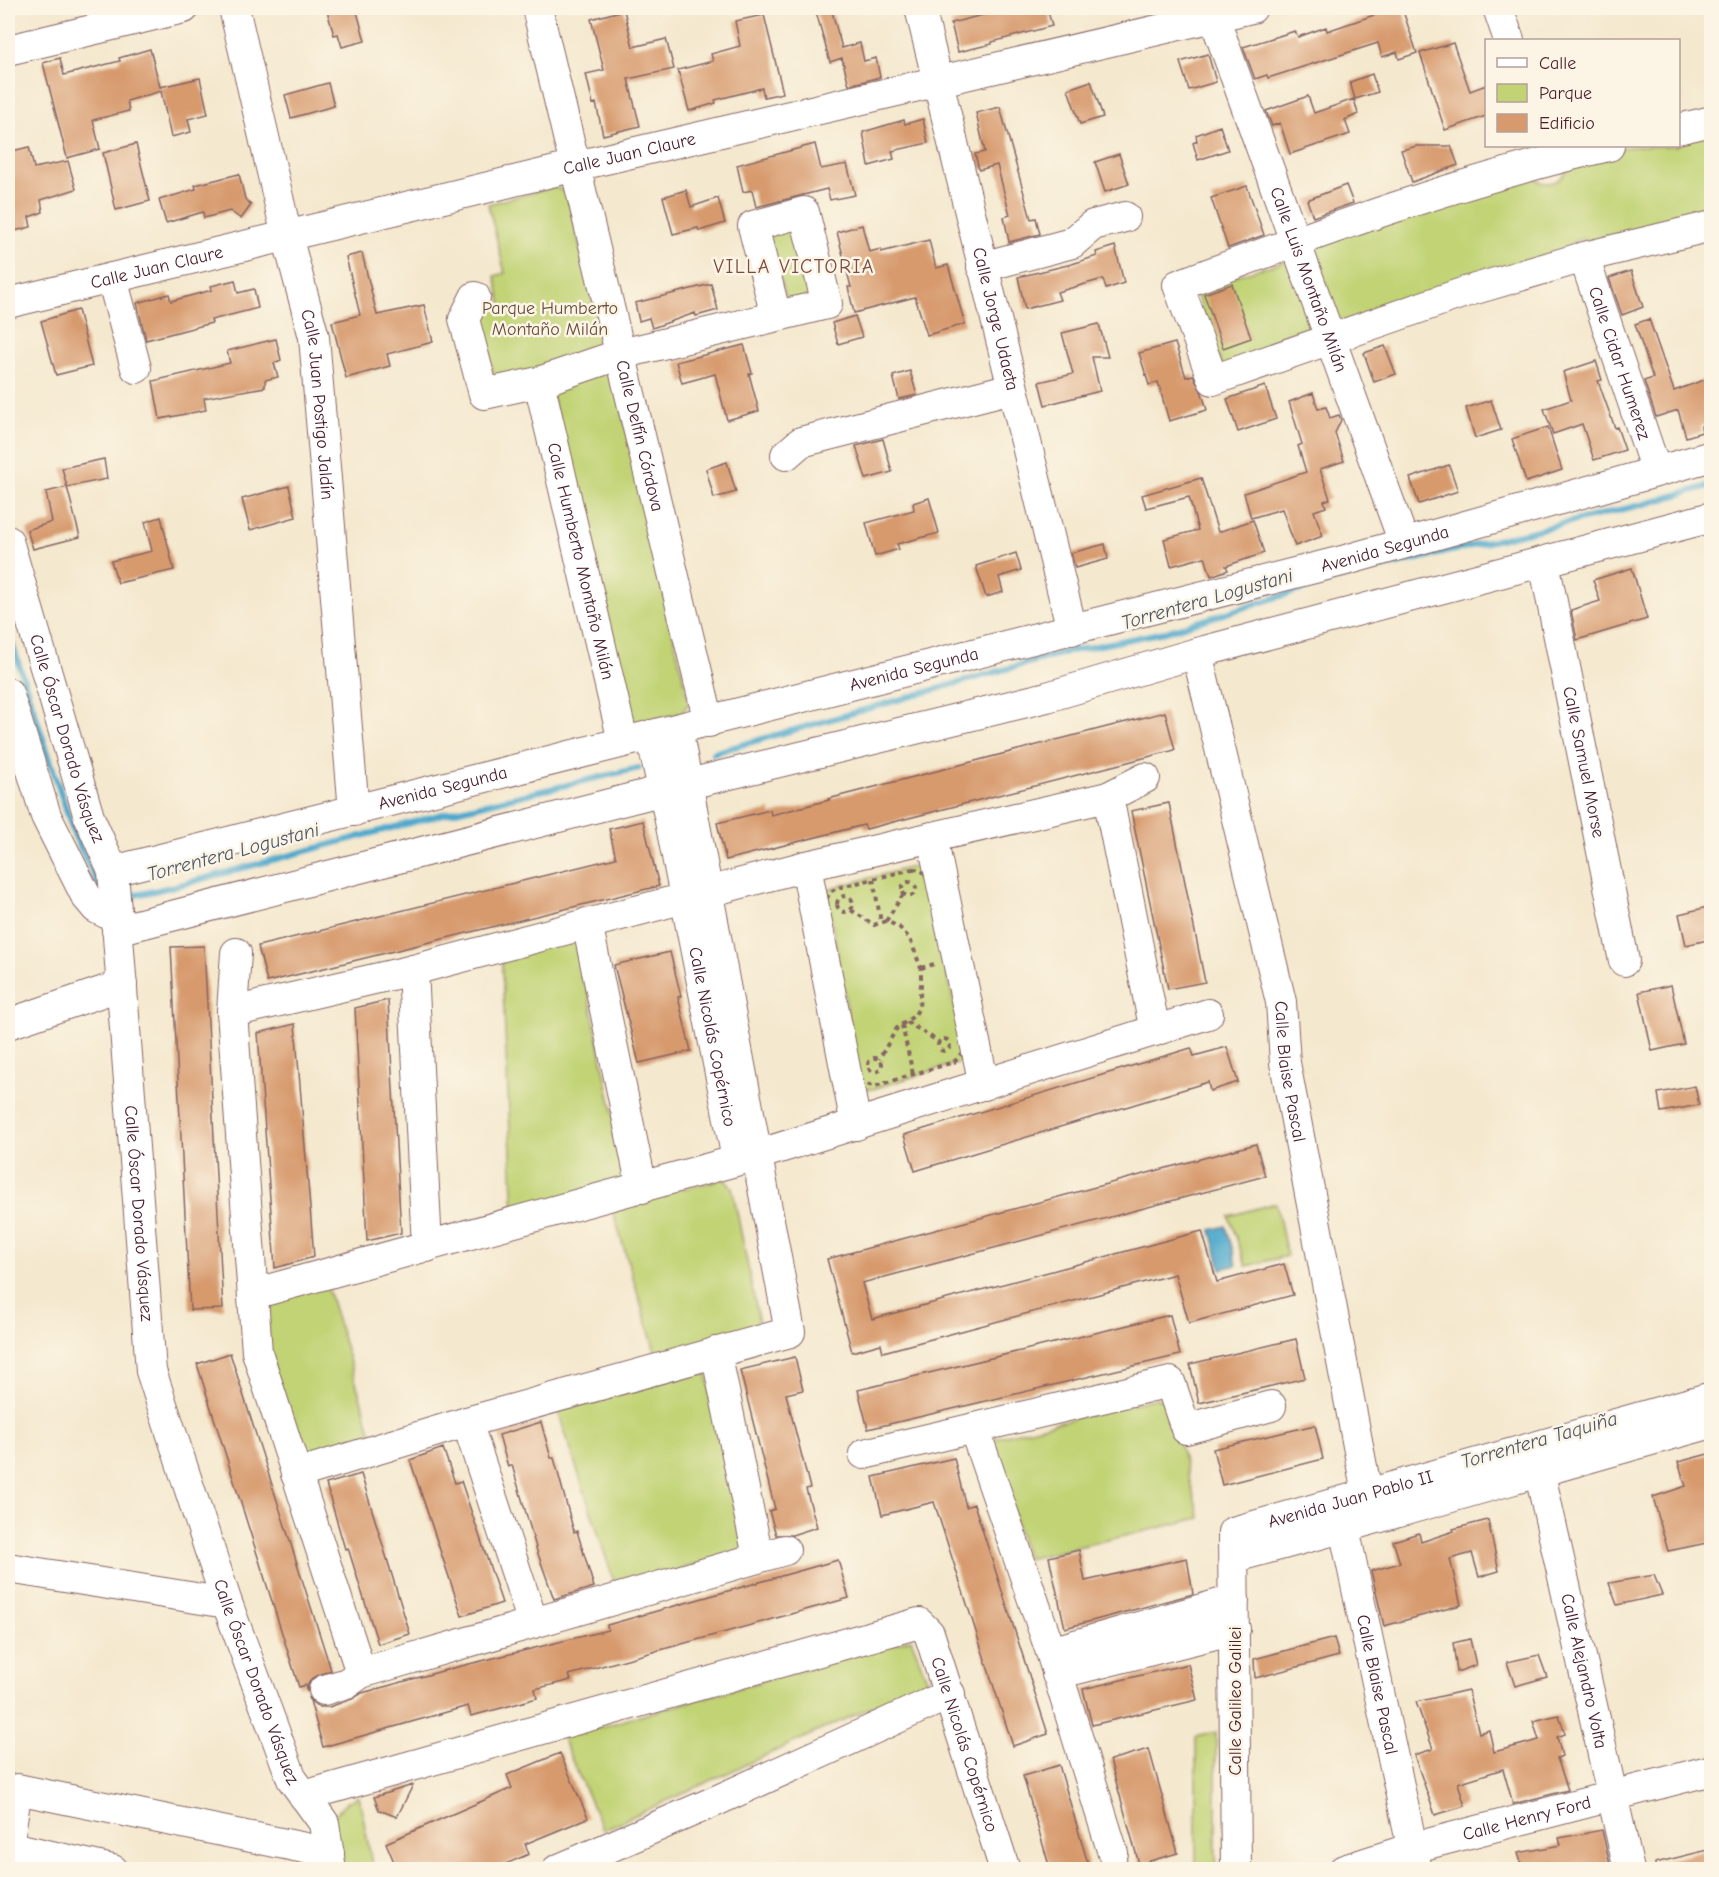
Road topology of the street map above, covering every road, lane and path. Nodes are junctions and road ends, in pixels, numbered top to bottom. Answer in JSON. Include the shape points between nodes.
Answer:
{"nodes":[{"id":1,"x":184,"y":8,"type":"edge"},
{"id":2,"x":234,"y":8,"type":"edge"},
{"id":3,"x":537,"y":8,"type":"edge"},
{"id":4,"x":920,"y":8,"type":"edge"},
{"id":5,"x":1252,"y":8,"type":"edge"},
{"id":6,"x":1498,"y":8,"type":"edge"},
{"id":7,"x":1214,"y":17,"type":"junction"},
{"id":8,"x":1509,"y":39,"type":"edge"},
{"id":9,"x":8,"y":50,"type":"edge"},
{"id":10,"x":938,"y":80,"type":"junction"},
{"id":11,"x":1712,"y":121,"type":"edge"},
{"id":12,"x":1680,"y":129,"type":"edge"},
{"id":13,"x":1600,"y":147,"type":"edge"},
{"id":14,"x":1545,"y":153,"type":"edge"},
{"id":15,"x":576,"y":165,"type":"junction"},
{"id":16,"x":1125,"y":217,"type":"dead end"},
{"id":17,"x":1712,"y":226,"type":"edge"},
{"id":18,"x":287,"y":236,"type":"junction"},
{"id":19,"x":1295,"y":241,"type":"junction"},
{"id":20,"x":1584,"y":257,"type":"junction"},
{"id":21,"x":982,"y":267,"type":"junction"},
{"id":22,"x":112,"y":278,"type":"junction"},
{"id":23,"x":475,"y":297,"type":"dead end"},
{"id":24,"x":8,"y":303,"type":"edge"},
{"id":25,"x":776,"y":316,"type":"dead end"},
{"id":26,"x":1330,"y":339,"type":"junction"},
{"id":27,"x":621,"y":354,"type":"junction"},
{"id":28,"x":136,"y":368,"type":"dead end"},
{"id":29,"x":539,"y":382,"type":"junction"},
{"id":30,"x":1012,"y":388,"type":"junction"},
{"id":31,"x":786,"y":454,"type":"dead end"},
{"id":32,"x":1712,"y":456,"type":"edge"},
{"id":33,"x":1656,"y":471,"type":"junction"},
{"id":34,"x":1712,"y":517,"type":"edge"},
{"id":35,"x":8,"y":541,"type":"edge"},
{"id":36,"x":1404,"y":543,"type":"junction"},
{"id":37,"x":1544,"y":562,"type":"junction"},
{"id":38,"x":1072,"y":630,"type":"junction"},
{"id":39,"x":1197,"y":653,"type":"junction"},
{"id":40,"x":8,"y":693,"type":"edge"},
{"id":41,"x":709,"y":722,"type":"junction"},
{"id":42,"x":650,"y":735,"type":"junction"},
{"id":43,"x":1145,"y":778,"type":"dead end"},
{"id":44,"x":676,"y":788,"type":"junction"},
{"id":45,"x":1108,"y":796,"type":"junction"},
{"id":46,"x":354,"y":811,"type":"junction"},
{"id":47,"x":934,"y":845,"type":"junction"},
{"id":48,"x":808,"y":875,"type":"junction"},
{"id":49,"x":873,"y":879,"type":"junction"},
{"id":50,"x":904,"y":893,"type":"dead end"},
{"id":51,"x":115,"y":901,"type":"junction"},
{"id":52,"x":698,"y":904,"type":"junction"},
{"id":53,"x":851,"y":910,"type":"junction"},
{"id":54,"x":884,"y":922,"type":"junction"},
{"id":55,"x":589,"y":933,"type":"junction"},
{"id":56,"x":236,"y":953,"type":"dead end"},
{"id":57,"x":1624,"y":961,"type":"dead end"},
{"id":58,"x":413,"y":970,"type":"junction"},
{"id":59,"x":122,"y":985,"type":"junction"},
{"id":60,"x":232,"y":1012,"type":"junction"},
{"id":61,"x":1208,"y":1014,"type":"dead end"},
{"id":62,"x":907,"y":1022,"type":"junction"},
{"id":63,"x":8,"y":1024,"type":"edge"},
{"id":64,"x":902,"y":1025,"type":"junction"},
{"id":65,"x":1155,"y":1031,"type":"junction"},
{"id":66,"x":939,"y":1042,"type":"dead end"},
{"id":67,"x":879,"y":1059,"type":"dead end"},
{"id":68,"x":913,"y":1074,"type":"junction"},
{"id":69,"x":982,"y":1077,"type":"junction"},
{"id":70,"x":854,"y":1116,"type":"junction"},
{"id":71,"x":745,"y":1148,"type":"junction"},
{"id":72,"x":639,"y":1179,"type":"junction"},
{"id":73,"x":427,"y":1247,"type":"junction"},
{"id":74,"x":253,"y":1293,"type":"junction"},
{"id":75,"x":716,"y":1352,"type":"junction"},
{"id":76,"x":1712,"y":1397,"type":"edge"},
{"id":77,"x":1271,"y":1406,"type":"dead end"},
{"id":78,"x":467,"y":1422,"type":"junction"},
{"id":79,"x":1712,"y":1423,"type":"edge"},
{"id":80,"x":974,"y":1428,"type":"junction"},
{"id":81,"x":864,"y":1454,"type":"dead end"},
{"id":82,"x":1539,"y":1470,"type":"junction"},
{"id":83,"x":296,"y":1473,"type":"junction"},
{"id":84,"x":1351,"y":1507,"type":"junction"},
{"id":85,"x":1234,"y":1544,"type":"joint"},
{"id":86,"x":8,"y":1568,"type":"edge"},
{"id":87,"x":227,"y":1603,"type":"junction"},
{"id":88,"x":1234,"y":1614,"type":"junction"},
{"id":89,"x":533,"y":1623,"type":"junction"},
{"id":90,"x":1054,"y":1663,"type":"junction"},
{"id":91,"x":361,"y":1673,"type":"junction"},
{"id":92,"x":324,"y":1690,"type":"dead end"},
{"id":93,"x":950,"y":1694,"type":"junction"},
{"id":94,"x":1712,"y":1770,"type":"edge"},
{"id":95,"x":304,"y":1796,"type":"junction"},
{"id":96,"x":1613,"y":1796,"type":"junction"},
{"id":97,"x":8,"y":1846,"type":"edge"},
{"id":98,"x":1113,"y":1853,"type":"dead end"},
{"id":99,"x":1415,"y":1859,"type":"edge"},
{"id":100,"x":330,"y":1861,"type":"edge"},
{"id":101,"x":114,"y":1869,"type":"edge"},
{"id":102,"x":557,"y":1869,"type":"edge"},
{"id":103,"x":1005,"y":1869,"type":"edge"},
{"id":104,"x":1236,"y":1869,"type":"edge"},
{"id":105,"x":1344,"y":1869,"type":"edge"},
{"id":106,"x":1629,"y":1869,"type":"edge"}],
"edges":[{"from":1,"to":9,"type":"street"},
{"from":2,"to":18,"type":"street","name":"Calle Juan Postigo Jaldín"},
{"from":3,"to":15,"type":"street","name":"Calle Delfín Córdova"},
{"from":4,"to":10,"type":"street","name":"Calle Jorge Udaeta"},
{"from":5,"to":7,"type":"street","name":"Calle Juan Claure"},
{"from":6,"to":8,"type":"street"},
{"from":7,"to":10,"type":"street","name":"Calle Juan Claure"},
{"from":7,"to":19,"type":"street","name":"Calle Luis Montaño Milán"},
{"from":10,"to":15,"type":"street","name":"Calle Juan Claure"},
{"from":10,"to":21,"type":"street","name":"Calle Jorge Udaeta"},
{"from":11,"to":12,"type":"street"},
{"from":13,"to":14,"type":"street"},
{"from":14,"to":19,"type":"street"},
{"from":15,"to":18,"type":"street","name":"Calle Juan Claure"},
{"from":15,"to":27,"type":"street","name":"Calle Delfín Córdova"},
{"from":16,"to":21,"type":"street","via":[[1093,225],[1072,243]]},
{"from":17,"to":20,"type":"street"},
{"from":18,"to":22,"type":"street","name":"Calle Juan Claure"},
{"from":18,"to":46,"type":"street","name":"Calle Juan Postigo Jaldín","via":[[314,337]]},
{"from":19,"to":26,"type":"street","name":"Calle Luis Montaño Milán"},
{"from":19,"to":26,"type":"street","via":[[1178,285],[1214,380]]},
{"from":20,"to":26,"type":"street","via":[[1465,292]]},
{"from":20,"to":33,"type":"street","name":"Calle Cidar Humerez"},
{"from":21,"to":30,"type":"street","name":"Calle Jorge Udaeta"},
{"from":22,"to":24,"type":"street","name":"Calle Juan Claure"},
{"from":22,"to":28,"type":"street"},
{"from":23,"to":29,"type":"street","via":[[464,319],[484,394]]},
{"from":25,"to":27,"type":"street"},
{"from":26,"to":36,"type":"street","name":"Calle Luis Montaño Milán"},
{"from":27,"to":29,"type":"street"},
{"from":27,"to":41,"type":"street","name":"Calle Delfín Córdova"},
{"from":29,"to":42,"type":"street","name":"Calle Humberto Montaño Milán"},
{"from":30,"to":31,"type":"street","via":[[801,442]]},
{"from":30,"to":38,"type":"street","name":"Calle Jorge Udaeta"},
{"from":32,"to":33,"type":"street","name":"Avenida Segunda"},
{"from":33,"to":36,"type":"street","name":"Avenida Segunda"},
{"from":34,"to":37,"type":"street"},
{"from":35,"to":51,"type":"street","name":"Calle Óscar Dorado Vásquez"},
{"from":36,"to":38,"type":"street","name":"Avenida Segunda"},
{"from":37,"to":39,"type":"street"},
{"from":37,"to":57,"type":"street","name":"Calle Samuel Morse"},
{"from":38,"to":41,"type":"street","name":"Avenida Segunda"},
{"from":39,"to":44,"type":"street","via":[[1047,697]]},
{"from":39,"to":84,"type":"street","name":"Calle Blaise Pascal","via":[[1281,1002],[1285,1063]]},
{"from":40,"to":51,"type":"street","via":[[46,816],[86,896],[96,908]]},
{"from":41,"to":42,"type":"street","name":"Avenida Segunda"},
{"from":42,"to":44,"type":"street","name":"Calle Nicolás Copérnico"},
{"from":42,"to":46,"type":"street","name":"Avenida Segunda"},
{"from":43,"to":45,"type":"street"},
{"from":44,"to":51,"type":"street"},
{"from":44,"to":52,"type":"street","name":"Calle Nicolás Copérnico"},
{"from":45,"to":47,"type":"street"},
{"from":45,"to":65,"type":"street"},
{"from":46,"to":51,"type":"street","name":"Avenida Segunda"},
{"from":47,"to":48,"type":"street"},
{"from":47,"to":69,"type":"street"},
{"from":48,"to":52,"type":"street"},
{"from":48,"to":70,"type":"street"},
{"from":49,"to":54,"type":"path"},
{"from":49,"to":68,"type":"path","via":[[834,889],[826,900],[855,1070],[861,1081],[875,1086]]},
{"from":49,"to":68,"type":"path","via":[[913,869],[926,874],[966,1047],[963,1056],[954,1062]]},
{"from":50,"to":54,"type":"path"},
{"from":51,"to":59,"type":"street","name":"Calle Óscar Dorado Vásquez"},
{"from":52,"to":55,"type":"street"},
{"from":52,"to":71,"type":"street","name":"Calle Nicolás Copérnico"},
{"from":53,"to":53,"type":"path","via":[[841,911],[840,899],[850,899]]},
{"from":53,"to":54,"type":"path","via":[[874,925]]},
{"from":54,"to":62,"type":"path","via":[[904,932],[921,968],[919,1007]]},
{"from":55,"to":58,"type":"street"},
{"from":55,"to":72,"type":"street"},
{"from":56,"to":60,"type":"street"},
{"from":58,"to":60,"type":"street"},
{"from":58,"to":73,"type":"street"},
{"from":59,"to":63,"type":"street"},
{"from":59,"to":87,"type":"street","name":"Calle Óscar Dorado Vásquez","via":[[151,1371]]},
{"from":60,"to":74,"type":"street"},
{"from":61,"to":65,"type":"street"},
{"from":62,"to":64,"type":"path"},
{"from":62,"to":66,"type":"path"},
{"from":64,"to":67,"type":"path"},
{"from":64,"to":68,"type":"path"},
{"from":65,"to":69,"type":"street"},
{"from":69,"to":70,"type":"street"},
{"from":70,"to":71,"type":"street"},
{"from":71,"to":72,"type":"street"},
{"from":71,"to":75,"type":"street","name":"Calle Nicolás Copérnico","via":[[780,1335]]},
{"from":72,"to":73,"type":"street"},
{"from":73,"to":74,"type":"street"},
{"from":74,"to":83,"type":"street","via":[[257,1352]]},
{"from":75,"to":78,"type":"street"},
{"from":75,"to":89,"type":"street","via":[[771,1554]]},
{"from":76,"to":84,"type":"street","name":"Avenida Juan Pablo II"},
{"from":77,"to":80,"type":"street","via":[[1186,1429],[1170,1382]]},
{"from":78,"to":83,"type":"street"},
{"from":78,"to":89,"type":"street"},
{"from":79,"to":82,"type":"street","name":"Avenida Juan Pablo II"},
{"from":80,"to":81,"type":"street"},
{"from":80,"to":90,"type":"street"},
{"from":82,"to":84,"type":"street","name":"Avenida Juan Pablo II"},
{"from":82,"to":96,"type":"street","name":"Calle Alejandro Volta"},
{"from":83,"to":91,"type":"street"},
{"from":84,"to":85,"type":"street","name":"Avenida Juan Pablo II"},
{"from":84,"to":99,"type":"street","name":"Calle Blaise Pascal"},
{"from":85,"to":88,"type":"street","name":"Calle Galileo Galilei"},
{"from":86,"to":87,"type":"street"},
{"from":87,"to":95,"type":"street","name":"Calle Óscar Dorado Vásquez","via":[[292,1779]]},
{"from":88,"to":90,"type":"street"},
{"from":88,"to":104,"type":"street","name":"Calle Galileo Galilei"},
{"from":89,"to":91,"type":"street"},
{"from":90,"to":98,"type":"street"},
{"from":91,"to":92,"type":"street","via":[[347,1683]]},
{"from":93,"to":95,"type":"street","name":"Calle Nicolás Copérnico","via":[[929,1633],[919,1623]]},
{"from":93,"to":102,"type":"street"},
{"from":93,"to":103,"type":"street","name":"Calle Nicolás Copérnico"},
{"from":94,"to":96,"type":"street","name":"Calle Henry Ford"},
{"from":95,"to":100,"type":"street","name":"Calle Óscar Dorado Vásquez","via":[[324,1823]]},
{"from":96,"to":99,"type":"street","name":"Calle Henry Ford"},
{"from":96,"to":106,"type":"street","name":"Calle Alejandro Volta"},
{"from":97,"to":100,"type":"street","via":[[17,1789]]},
{"from":97,"to":101,"type":"street"},
{"from":99,"to":105,"type":"street","name":"Calle Henry Ford"}]}
